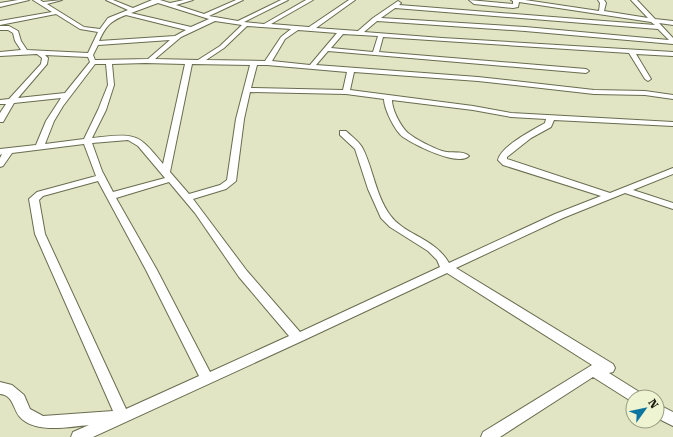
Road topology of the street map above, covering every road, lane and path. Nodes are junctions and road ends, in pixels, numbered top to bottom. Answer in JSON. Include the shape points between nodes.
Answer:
{"nodes":[{"id":1,"x":26,"y":0,"type":"edge"},
{"id":2,"x":36,"y":0,"type":"edge"},
{"id":3,"x":59,"y":0,"type":"edge"},
{"id":4,"x":109,"y":0,"type":"edge"},
{"id":5,"x":156,"y":0,"type":"edge"},
{"id":6,"x":190,"y":0,"type":"edge"},
{"id":7,"x":240,"y":0,"type":"edge"},
{"id":8,"x":285,"y":0,"type":"edge"},
{"id":9,"x":310,"y":0,"type":"edge"},
{"id":10,"x":352,"y":0,"type":"edge"},
{"id":11,"x":401,"y":0,"type":"edge"},
{"id":12,"x":472,"y":0,"type":"edge"},
{"id":13,"x":518,"y":0,"type":"edge"},
{"id":14,"x":563,"y":0,"type":"edge"},
{"id":15,"x":602,"y":0,"type":"edge"},
{"id":16,"x":634,"y":0,"type":"edge"},
{"id":17,"x":482,"y":3,"type":"junction"},
{"id":18,"x":42,"y":4,"type":"junction"},
{"id":19,"x":0,"y":5,"type":"edge"},
{"id":20,"x":169,"y":5,"type":"junction"},
{"id":21,"x":394,"y":6,"type":"junction"},
{"id":22,"x":562,"y":6,"type":"junction"},
{"id":23,"x":128,"y":11,"type":"junction"},
{"id":24,"x":599,"y":11,"type":"junction"},
{"id":25,"x":56,"y":13,"type":"junction"},
{"id":26,"x":483,"y":13,"type":"junction"},
{"id":27,"x":204,"y":16,"type":"junction"},
{"id":28,"x":214,"y":19,"type":"junction"},
{"id":29,"x":375,"y":19,"type":"junction"},
{"id":30,"x":653,"y":20,"type":"junction"},
{"id":31,"x":0,"y":22,"type":"edge"},
{"id":32,"x":238,"y":23,"type":"junction"},
{"id":33,"x":598,"y":23,"type":"junction"},
{"id":34,"x":672,"y":23,"type":"edge"},
{"id":35,"x":246,"y":24,"type":"junction"},
{"id":36,"x":266,"y":25,"type":"junction"},
{"id":37,"x":0,"y":28,"type":"edge"},
{"id":38,"x":298,"y":28,"type":"junction"},
{"id":39,"x":659,"y":28,"type":"junction"},
{"id":40,"x":191,"y":29,"type":"junction"},
{"id":41,"x":311,"y":29,"type":"junction"},
{"id":42,"x":101,"y":31,"type":"junction"},
{"id":43,"x":341,"y":32,"type":"junction"},
{"id":44,"x":359,"y":34,"type":"junction"},
{"id":45,"x":381,"y":35,"type":"junction"},
{"id":46,"x":176,"y":38,"type":"junction"},
{"id":47,"x":673,"y":42,"type":"edge"},
{"id":48,"x":96,"y":43,"type":"junction"},
{"id":49,"x":326,"y":49,"type":"junction"},
{"id":50,"x":631,"y":51,"type":"junction"},
{"id":51,"x":25,"y":52,"type":"junction"},
{"id":52,"x":40,"y":53,"type":"junction"},
{"id":53,"x":0,"y":54,"type":"edge"},
{"id":54,"x":375,"y":54,"type":"junction"},
{"id":55,"x":673,"y":54,"type":"edge"},
{"id":56,"x":91,"y":58,"type":"junction"},
{"id":57,"x":109,"y":61,"type":"junction"},
{"id":58,"x":150,"y":61,"type":"junction"},
{"id":59,"x":189,"y":62,"type":"junction"},
{"id":60,"x":198,"y":62,"type":"junction"},
{"id":61,"x":254,"y":63,"type":"junction"},
{"id":62,"x":267,"y":63,"type":"junction"},
{"id":63,"x":312,"y":66,"type":"junction"},
{"id":64,"x":351,"y":70,"type":"junction"},
{"id":65,"x":586,"y":71,"type":"dead end"},
{"id":66,"x":648,"y":79,"type":"dead end"},
{"id":67,"x":247,"y":90,"type":"junction"},
{"id":68,"x":346,"y":92,"type":"junction"},
{"id":69,"x":68,"y":95,"type":"junction"},
{"id":70,"x":673,"y":97,"type":"edge"},
{"id":71,"x":388,"y":98,"type":"junction"},
{"id":72,"x":11,"y":100,"type":"junction"},
{"id":73,"x":0,"y":102,"type":"edge"},
{"id":74,"x":549,"y":117,"type":"junction"},
{"id":75,"x":0,"y":120,"type":"edge"},
{"id":76,"x":673,"y":124,"type":"edge"},
{"id":77,"x":343,"y":133,"type":"dead end"},
{"id":78,"x":87,"y":141,"type":"junction"},
{"id":79,"x":40,"y":146,"type":"junction"},
{"id":80,"x":9,"y":151,"type":"junction"},
{"id":81,"x":0,"y":152,"type":"edge"},
{"id":82,"x":465,"y":156,"type":"dead end"},
{"id":83,"x":0,"y":164,"type":"edge"},
{"id":84,"x":673,"y":171,"type":"edge"},
{"id":85,"x":168,"y":176,"type":"junction"},
{"id":86,"x":100,"y":178,"type":"junction"},
{"id":87,"x":624,"y":190,"type":"junction"},
{"id":88,"x":111,"y":196,"type":"junction"},
{"id":89,"x":611,"y":196,"type":"junction"},
{"id":90,"x":186,"y":198,"type":"junction"},
{"id":91,"x":673,"y":206,"type":"edge"},
{"id":92,"x":446,"y":268,"type":"junction"},
{"id":93,"x":298,"y":338,"type":"junction"},
{"id":94,"x":608,"y":368,"type":"dead end"},
{"id":95,"x":207,"y":379,"type":"junction"},
{"id":96,"x":0,"y":388,"type":"edge"},
{"id":97,"x":625,"y":390,"type":"edge"},
{"id":98,"x":123,"y":417,"type":"junction"},
{"id":99,"x":78,"y":437,"type":"edge"},
{"id":100,"x":488,"y":437,"type":"edge"}],
"edges":[{"from":1,"to":19,"type":"street"},
{"from":2,"to":18,"type":"street"},
{"from":3,"to":18,"type":"street"},
{"from":4,"to":23,"type":"street"},
{"from":5,"to":20,"type":"street"},
{"from":5,"to":23,"type":"street"},
{"from":6,"to":20,"type":"street"},
{"from":7,"to":27,"type":"street"},
{"from":8,"to":32,"type":"street"},
{"from":9,"to":36,"type":"street"},
{"from":10,"to":41,"type":"street"},
{"from":11,"to":21,"type":"street"},
{"from":12,"to":17,"type":"street"},
{"from":13,"to":17,"type":"street","via":[[514,6]]},
{"from":13,"to":22,"type":"street"},
{"from":14,"to":22,"type":"street"},
{"from":15,"to":24,"type":"street"},
{"from":16,"to":30,"type":"street"},
{"from":17,"to":26,"type":"street"},
{"from":18,"to":25,"type":"street"},
{"from":20,"to":27,"type":"street"},
{"from":21,"to":26,"type":"street"},
{"from":21,"to":29,"type":"street"},
{"from":22,"to":24,"type":"street"},
{"from":23,"to":40,"type":"street","via":[[157,22]]},
{"from":23,"to":42,"type":"street","via":[[110,19]]},
{"from":24,"to":30,"type":"street"},
{"from":24,"to":33,"type":"street"},
{"from":25,"to":31,"type":"street"},
{"from":25,"to":42,"type":"street","via":[[82,28]]},
{"from":26,"to":33,"type":"street"},
{"from":27,"to":28,"type":"street"},
{"from":28,"to":32,"type":"street"},
{"from":28,"to":40,"type":"street"},
{"from":29,"to":44,"type":"street"},
{"from":29,"to":47,"type":"street"},
{"from":30,"to":34,"type":"street"},
{"from":30,"to":39,"type":"street"},
{"from":32,"to":35,"type":"street"},
{"from":33,"to":39,"type":"street"},
{"from":35,"to":36,"type":"street"},
{"from":35,"to":60,"type":"street","via":[[222,47]]},
{"from":36,"to":38,"type":"street"},
{"from":37,"to":51,"type":"street","via":[[9,28],[16,32]]},
{"from":38,"to":41,"type":"street"},
{"from":38,"to":62,"type":"street","via":[[283,37]]},
{"from":39,"to":47,"type":"street"},
{"from":40,"to":46,"type":"street"},
{"from":41,"to":43,"type":"street"},
{"from":42,"to":48,"type":"street"},
{"from":43,"to":44,"type":"street"},
{"from":43,"to":49,"type":"street"},
{"from":44,"to":45,"type":"street"},
{"from":45,"to":50,"type":"street"},
{"from":45,"to":54,"type":"street"},
{"from":46,"to":48,"type":"street"},
{"from":46,"to":58,"type":"street"},
{"from":48,"to":56,"type":"street"},
{"from":49,"to":54,"type":"street"},
{"from":49,"to":63,"type":"street"},
{"from":50,"to":55,"type":"street"},
{"from":50,"to":66,"type":"street"},
{"from":51,"to":52,"type":"street"},
{"from":51,"to":53,"type":"street"},
{"from":52,"to":56,"type":"street"},
{"from":52,"to":72,"type":"street","via":[[45,58],[44,64]]},
{"from":54,"to":65,"type":"street"},
{"from":56,"to":57,"type":"street"},
{"from":56,"to":69,"type":"street","via":[[88,72]]},
{"from":57,"to":58,"type":"street"},
{"from":57,"to":78,"type":"street","via":[[111,85]]},
{"from":58,"to":59,"type":"street"},
{"from":59,"to":60,"type":"street"},
{"from":59,"to":85,"type":"street"},
{"from":60,"to":61,"type":"street"},
{"from":61,"to":62,"type":"street"},
{"from":61,"to":67,"type":"street"},
{"from":62,"to":63,"type":"street"},
{"from":63,"to":64,"type":"street"},
{"from":64,"to":68,"type":"street"},
{"from":64,"to":70,"type":"street"},
{"from":67,"to":68,"type":"street"},
{"from":67,"to":90,"type":"street","via":[[231,182],[223,187]]},
{"from":68,"to":71,"type":"street"},
{"from":69,"to":72,"type":"street"},
{"from":69,"to":79,"type":"street","via":[[49,122]]},
{"from":71,"to":74,"type":"street","via":[[511,115]]},
{"from":71,"to":82,"type":"street","via":[[396,124],[405,135],[441,154]]},
{"from":72,"to":73,"type":"street"},
{"from":72,"to":75,"type":"street"},
{"from":74,"to":76,"type":"street"},
{"from":74,"to":89,"type":"street","via":[[551,121],[548,125],[528,136],[503,156],[502,160]]},
{"from":77,"to":92,"type":"street","via":[[359,148],[385,216],[394,225],[432,250],[441,258]]},
{"from":78,"to":79,"type":"street"},
{"from":78,"to":85,"type":"street","via":[[133,139],[141,144]]},
{"from":78,"to":86,"type":"street"},
{"from":79,"to":80,"type":"street"},
{"from":80,"to":81,"type":"street"},
{"from":80,"to":83,"type":"street"},
{"from":84,"to":87,"type":"street"},
{"from":85,"to":88,"type":"street"},
{"from":85,"to":90,"type":"street"},
{"from":86,"to":88,"type":"street"},
{"from":86,"to":98,"type":"street","via":[[46,192],[34,199],[42,239]]},
{"from":87,"to":89,"type":"street"},
{"from":87,"to":91,"type":"street"},
{"from":88,"to":95,"type":"street"},
{"from":89,"to":92,"type":"street","via":[[559,216]]},
{"from":90,"to":93,"type":"street","via":[[242,274]]},
{"from":92,"to":93,"type":"street"},
{"from":92,"to":94,"type":"street"},
{"from":93,"to":95,"type":"street"},
{"from":95,"to":98,"type":"street"},
{"from":96,"to":98,"type":"street","via":[[7,389],[19,399],[25,413],[41,422]]},
{"from":97,"to":100,"type":"street","via":[[593,370]]},
{"from":98,"to":99,"type":"street"}]}
